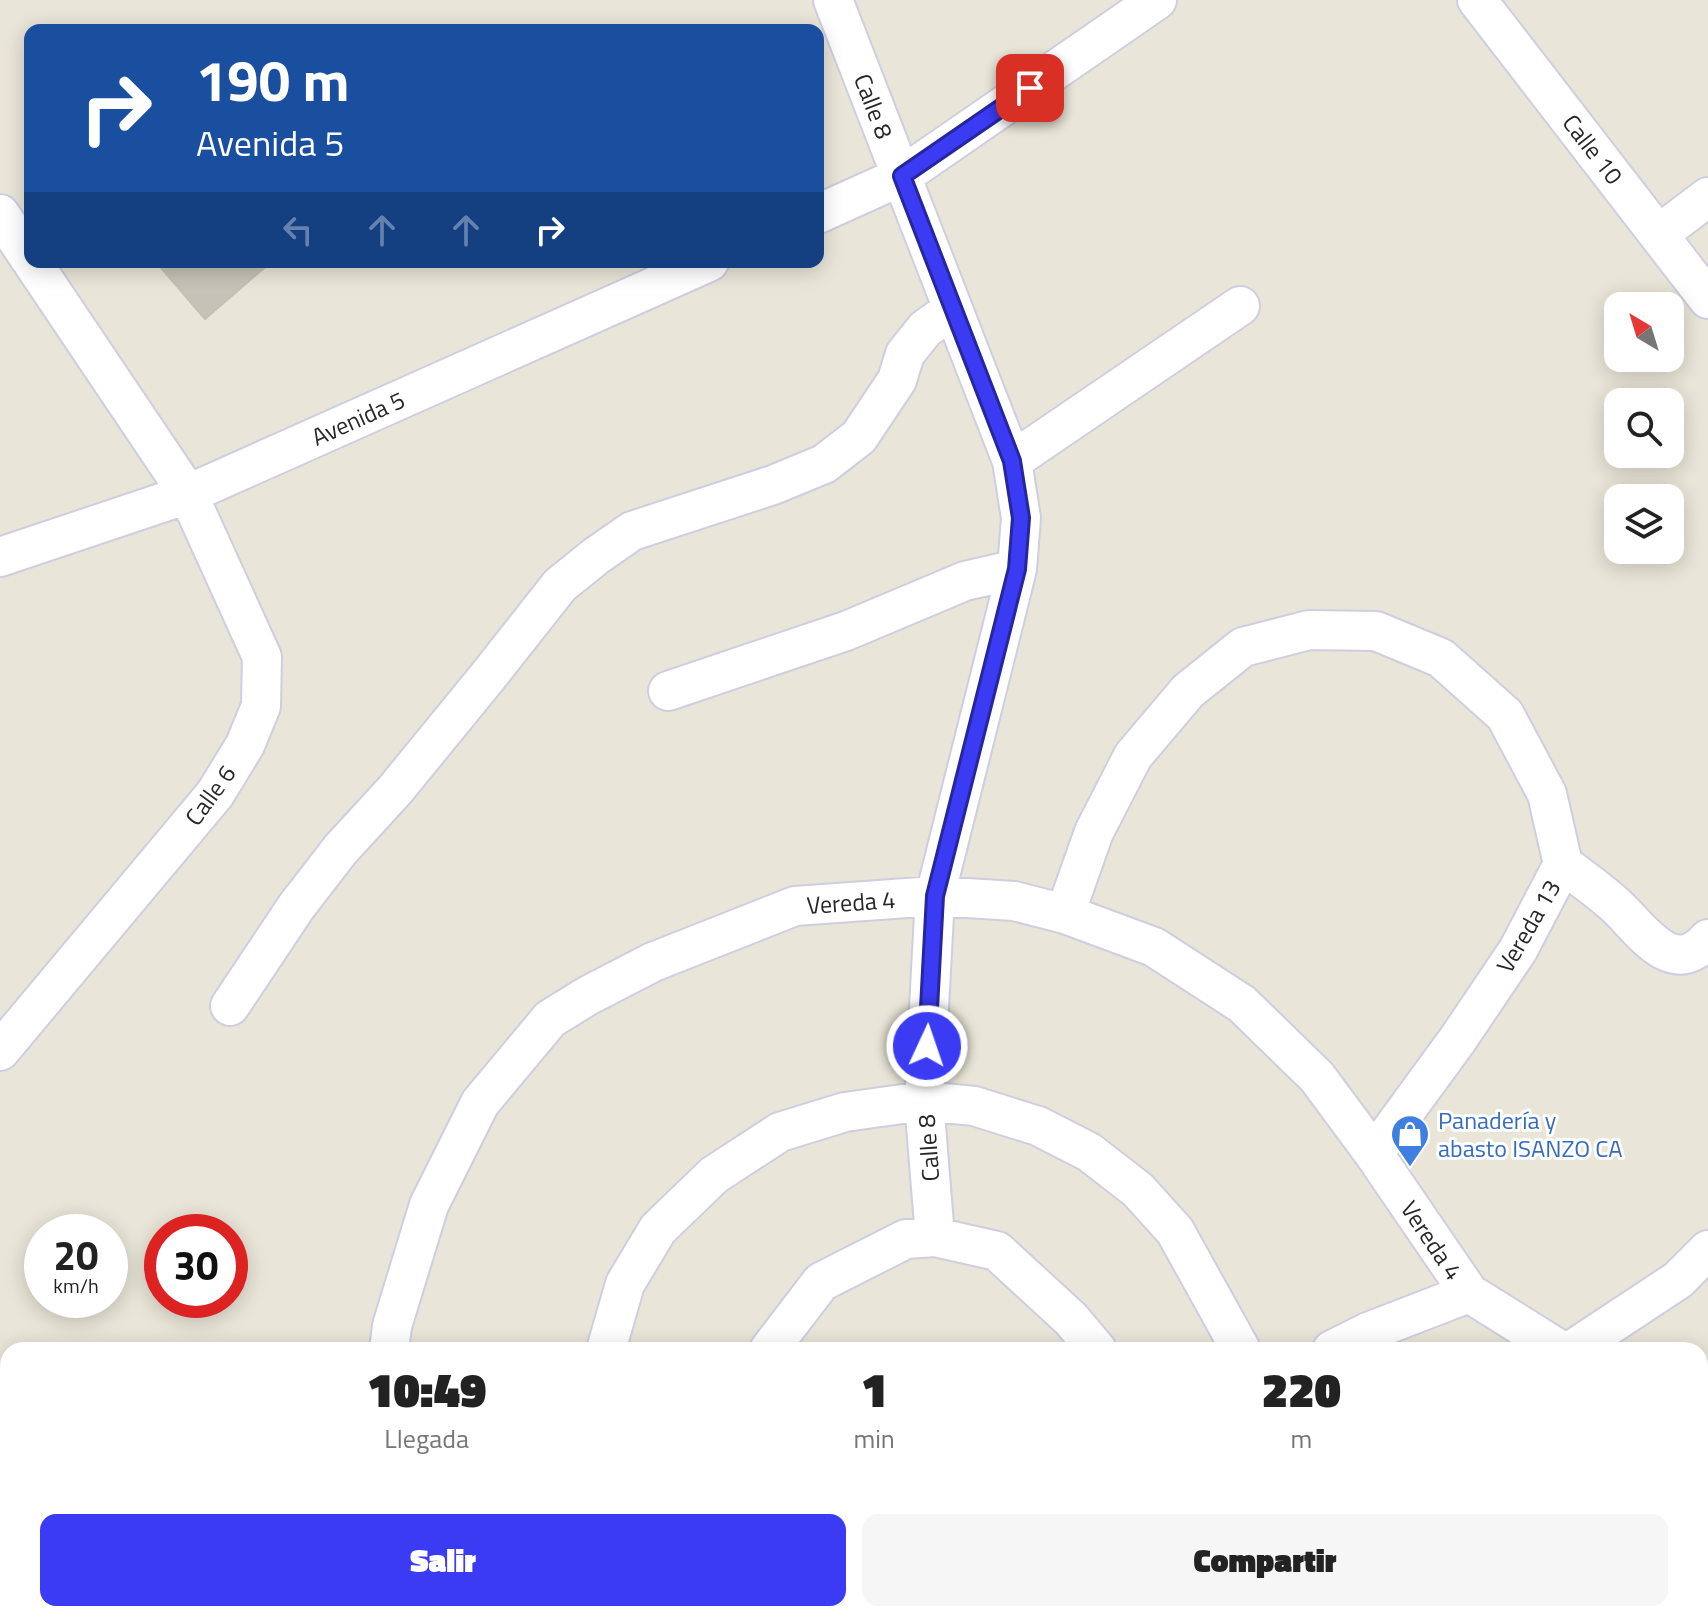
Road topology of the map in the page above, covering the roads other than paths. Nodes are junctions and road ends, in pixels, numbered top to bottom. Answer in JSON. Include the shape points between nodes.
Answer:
{"nodes":[{"id":1,"x":833,"y":0,"type":"edge"},
{"id":2,"x":1157,"y":0,"type":"edge"},
{"id":3,"x":1477,"y":0,"type":"edge"},
{"id":4,"x":902,"y":176,"type":"junction"},
{"id":5,"x":1708,"y":197,"type":"edge"},
{"id":6,"x":824,"y":211,"type":"edge"},
{"id":7,"x":0,"y":214,"type":"edge"},
{"id":8,"x":1659,"y":234,"type":"junction"},
{"id":9,"x":24,"y":250,"type":"edge"},
{"id":10,"x":36,"y":268,"type":"edge"},
{"id":11,"x":696,"y":268,"type":"edge"},
{"id":12,"x":1708,"y":299,"type":"edge"},
{"id":13,"x":1240,"y":306,"type":"dead end"},
{"id":14,"x":953,"y":309,"type":"junction"},
{"id":15,"x":1012,"y":461,"type":"junction"},
{"id":16,"x":188,"y":494,"type":"junction"},
{"id":17,"x":0,"y":557,"type":"edge"},
{"id":18,"x":1017,"y":569,"type":"junction"},
{"id":19,"x":668,"y":691,"type":"dead end"},
{"id":20,"x":1563,"y":864,"type":"junction"},
{"id":21,"x":935,"y":896,"type":"junction"},
{"id":22,"x":1065,"y":914,"type":"junction"},
{"id":23,"x":1708,"y":939,"type":"edge"},
{"id":24,"x":230,"y":1006,"type":"dead end"},
{"id":25,"x":0,"y":1051,"type":"edge"},
{"id":26,"x":924,"y":1101,"type":"junction"},
{"id":27,"x":1374,"y":1154,"type":"junction"},
{"id":28,"x":935,"y":1237,"type":"junction"},
{"id":29,"x":1708,"y":1250,"type":"edge"},
{"id":30,"x":1469,"y":1293,"type":"junction"},
{"id":31,"x":1367,"y":1341,"type":"edge"},
{"id":32,"x":390,"y":1342,"type":"edge"},
{"id":33,"x":608,"y":1342,"type":"edge"},
{"id":34,"x":775,"y":1342,"type":"edge"},
{"id":35,"x":1090,"y":1342,"type":"edge"},
{"id":36,"x":1237,"y":1342,"type":"edge"},
{"id":37,"x":1547,"y":1342,"type":"edge"},
{"id":38,"x":1584,"y":1342,"type":"edge"}],
"edges":[{"from":1,"to":4,"type":"street","name":"Calle 8"},
{"from":2,"to":4,"type":"street"},
{"from":3,"to":8,"type":"street","name":"Calle 10"},
{"from":4,"to":6,"type":"street"},
{"from":4,"to":14,"type":"street","name":"Calle 8"},
{"from":5,"to":8,"type":"street"},
{"from":7,"to":9,"type":"street","name":"Calle 6"},
{"from":8,"to":12,"type":"street","name":"Calle 10"},
{"from":10,"to":16,"type":"street","name":"Calle 6"},
{"from":11,"to":16,"type":"street","name":"Avenida 5"},
{"from":13,"to":15,"type":"street"},
{"from":14,"to":15,"type":"street","name":"Calle 8"},
{"from":14,"to":24,"type":"street","via":[[925,329],[905,354],[897,380],[859,437],[824,464],[632,531],[560,585],[340,850]]},
{"from":15,"to":18,"type":"street","name":"Calle 8","via":[[1021,518]]},
{"from":16,"to":17,"type":"street","name":"Avenida 5"},
{"from":16,"to":25,"type":"street","name":"Calle 6","via":[[262,657],[261,706],[215,794]]},
{"from":18,"to":19,"type":"street","via":[[965,581],[846,631]]},
{"from":18,"to":21,"type":"street","name":"Calle 8"},
{"from":20,"to":22,"type":"street","name":"Vereda 13","via":[[1547,794],[1505,715],[1441,658],[1376,631],[1309,630],[1243,647],[1188,691],[1133,756],[1094,832]]},
{"from":20,"to":23,"type":"street","via":[[1673,955]]},
{"from":20,"to":27,"type":"street","name":"Vereda 13","via":[[1518,950]]},
{"from":21,"to":22,"type":"street","name":"Vereda 4","via":[[1014,901]]},
{"from":21,"to":26,"type":"street","name":"Calle 8"},
{"from":21,"to":32,"type":"street","name":"Vereda 4","via":[[795,906],[653,962],[550,1019],[480,1103],[429,1205]]},
{"from":22,"to":27,"type":"street","name":"Vereda 4","via":[[1154,947],[1242,1004],[1317,1077]]},
{"from":26,"to":28,"type":"street","name":"Calle 8"},
{"from":26,"to":33,"type":"street","via":[[845,1112],[780,1132],[714,1175],[658,1229],[625,1284]]},
{"from":26,"to":36,"type":"street","via":[[974,1106],[1038,1126],[1089,1152],[1138,1190],[1175,1231]]},
{"from":27,"to":30,"type":"street","name":"Vereda 4"},
{"from":28,"to":34,"type":"street","via":[[906,1239],[821,1282]]},
{"from":28,"to":35,"type":"street","via":[[997,1251]]},
{"from":29,"to":38,"type":"street","via":[[1678,1280]]},
{"from":30,"to":31,"type":"street"},
{"from":30,"to":37,"type":"street","name":"Vereda 4"}]}
